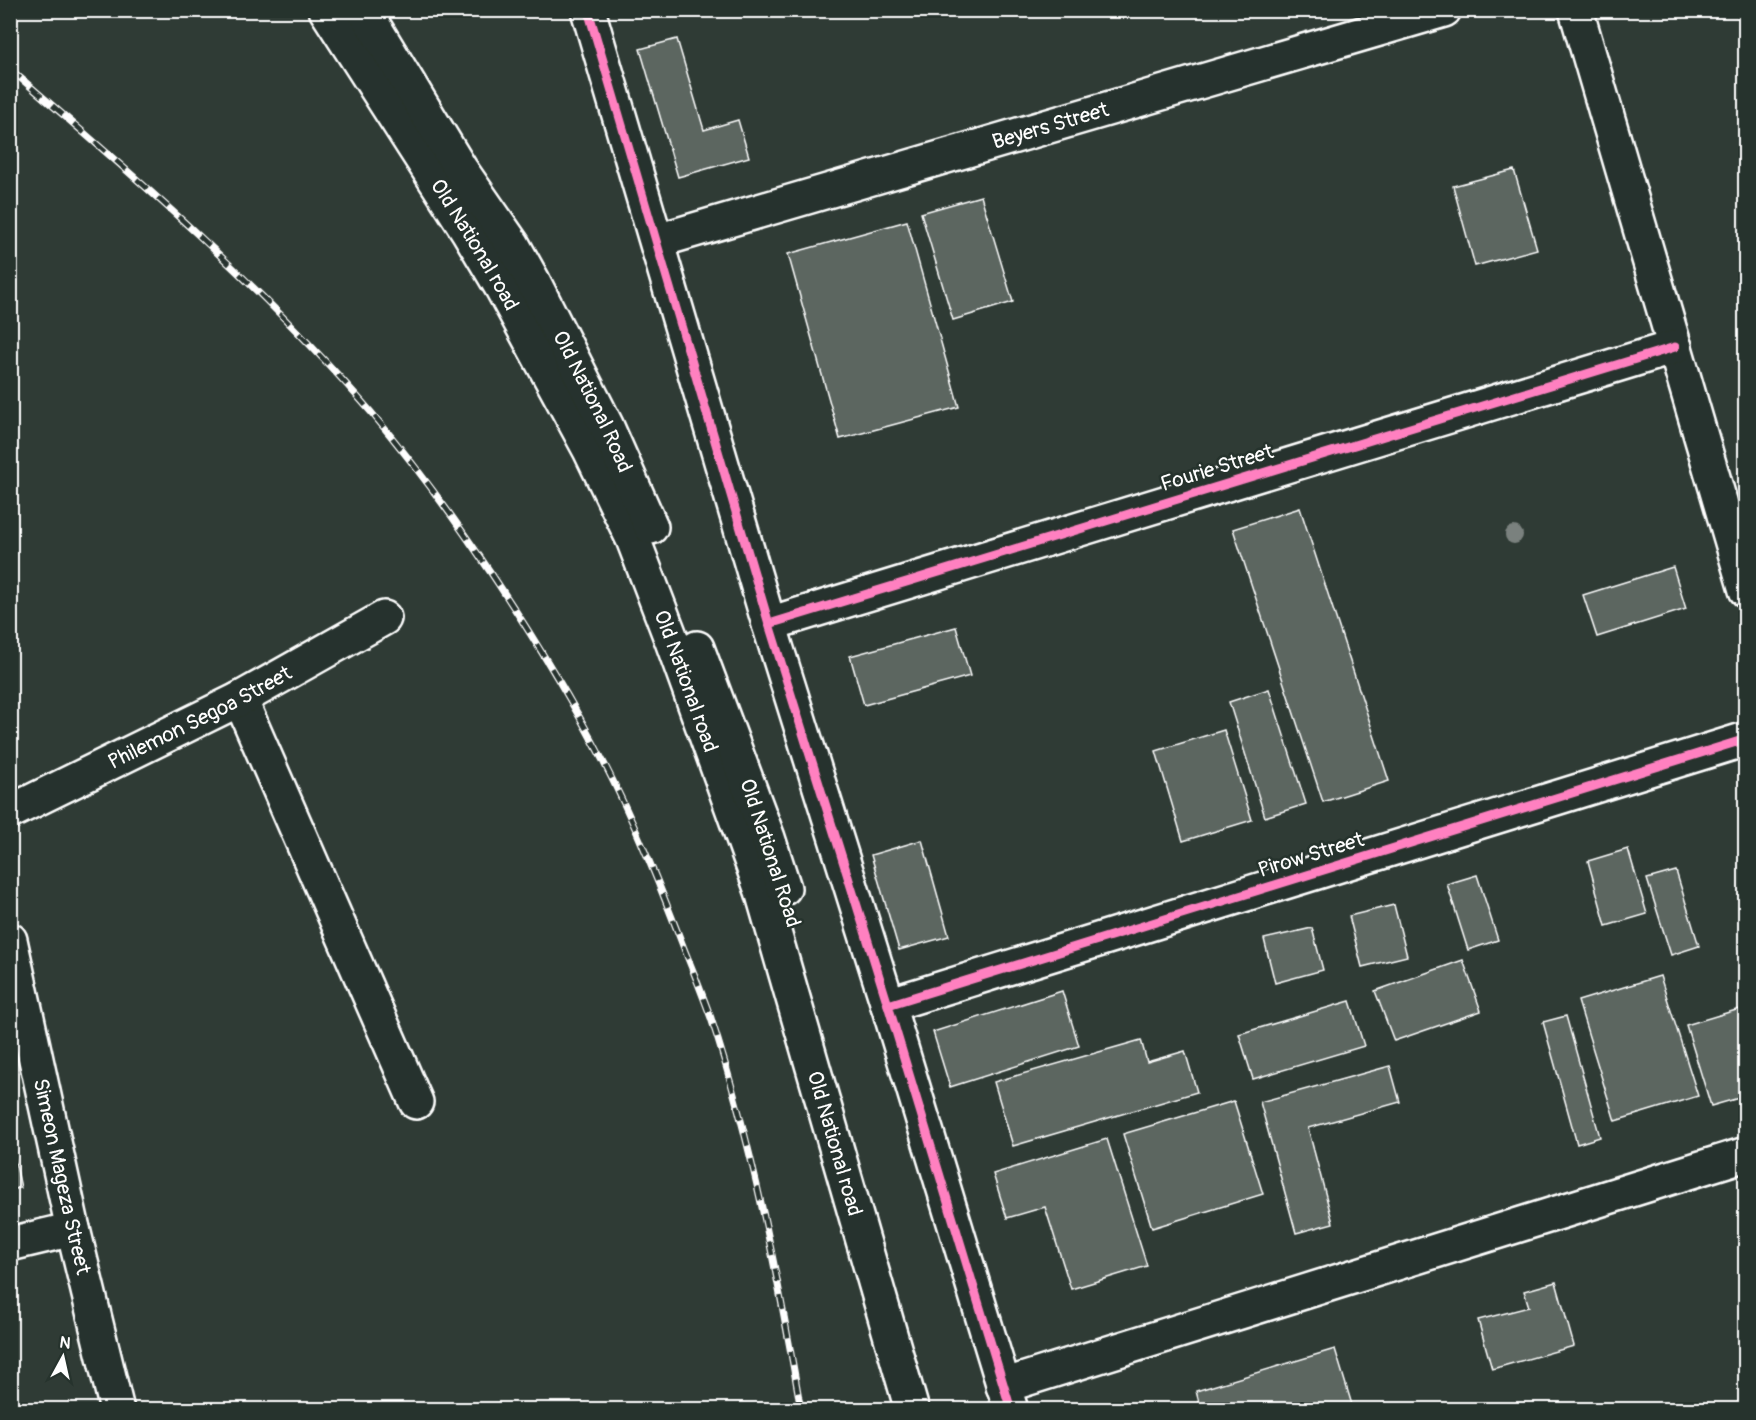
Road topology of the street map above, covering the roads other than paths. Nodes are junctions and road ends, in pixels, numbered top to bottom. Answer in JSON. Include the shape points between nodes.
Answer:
{"nodes":[{"id":1,"x":326,"y":10,"type":"edge"},
{"id":2,"x":364,"y":10,"type":"edge"},
{"id":3,"x":588,"y":10,"type":"edge"},
{"id":4,"x":1444,"y":10,"type":"edge"},
{"id":5,"x":1576,"y":10,"type":"edge"},
{"id":6,"x":657,"y":241,"type":"junction"},
{"id":7,"x":1675,"y":347,"type":"junction"},
{"id":8,"x":1746,"y":590,"type":"edge"},
{"id":9,"x":384,"y":618,"type":"dead end"},
{"id":10,"x":769,"y":624,"type":"junction"},
{"id":11,"x":240,"y":699,"type":"junction"},
{"id":12,"x":1746,"y":739,"type":"edge"},
{"id":13,"x":10,"y":812,"type":"edge"},
{"id":14,"x":10,"y":940,"type":"edge"},
{"id":15,"x":888,"y":1005,"type":"junction"},
{"id":16,"x":416,"y":1102,"type":"dead end"},
{"id":17,"x":1746,"y":1154,"type":"edge"},
{"id":18,"x":73,"y":1229,"type":"junction"},
{"id":19,"x":10,"y":1244,"type":"edge"},
{"id":20,"x":1007,"y":1398,"type":"edge"},
{"id":21,"x":117,"y":1410,"type":"edge"},
{"id":22,"x":912,"y":1410,"type":"edge"},
{"id":23,"x":932,"y":1410,"type":"edge"}],
"edges":[{"from":1,"to":22,"type":"street","name":"Old National road","via":[[502,288],[590,450],[633,539],[762,891]]},
{"from":2,"to":23,"type":"street","name":"Old National Road","via":[[461,170],[518,254],[606,425],[651,526],[768,838]]},
{"from":3,"to":6,"type":"street"},
{"from":4,"to":6,"type":"street","name":"Beyers Street"},
{"from":5,"to":7,"type":"street"},
{"from":6,"to":10,"type":"street"},
{"from":7,"to":8,"type":"street"},
{"from":7,"to":10,"type":"street","name":"Fourie Street"},
{"from":9,"to":11,"type":"street","name":"Philemon Segoa Street"},
{"from":10,"to":15,"type":"street"},
{"from":11,"to":13,"type":"street","name":"Philemon Segoa Street"},
{"from":11,"to":16,"type":"street"},
{"from":12,"to":15,"type":"street","name":"Pirow Street"},
{"from":14,"to":18,"type":"street","name":"Simeon Mageza Street"},
{"from":15,"to":20,"type":"street"},
{"from":17,"to":20,"type":"street"},
{"from":18,"to":19,"type":"street"},
{"from":18,"to":21,"type":"street","name":"Simeon Mageza Street"}]}
